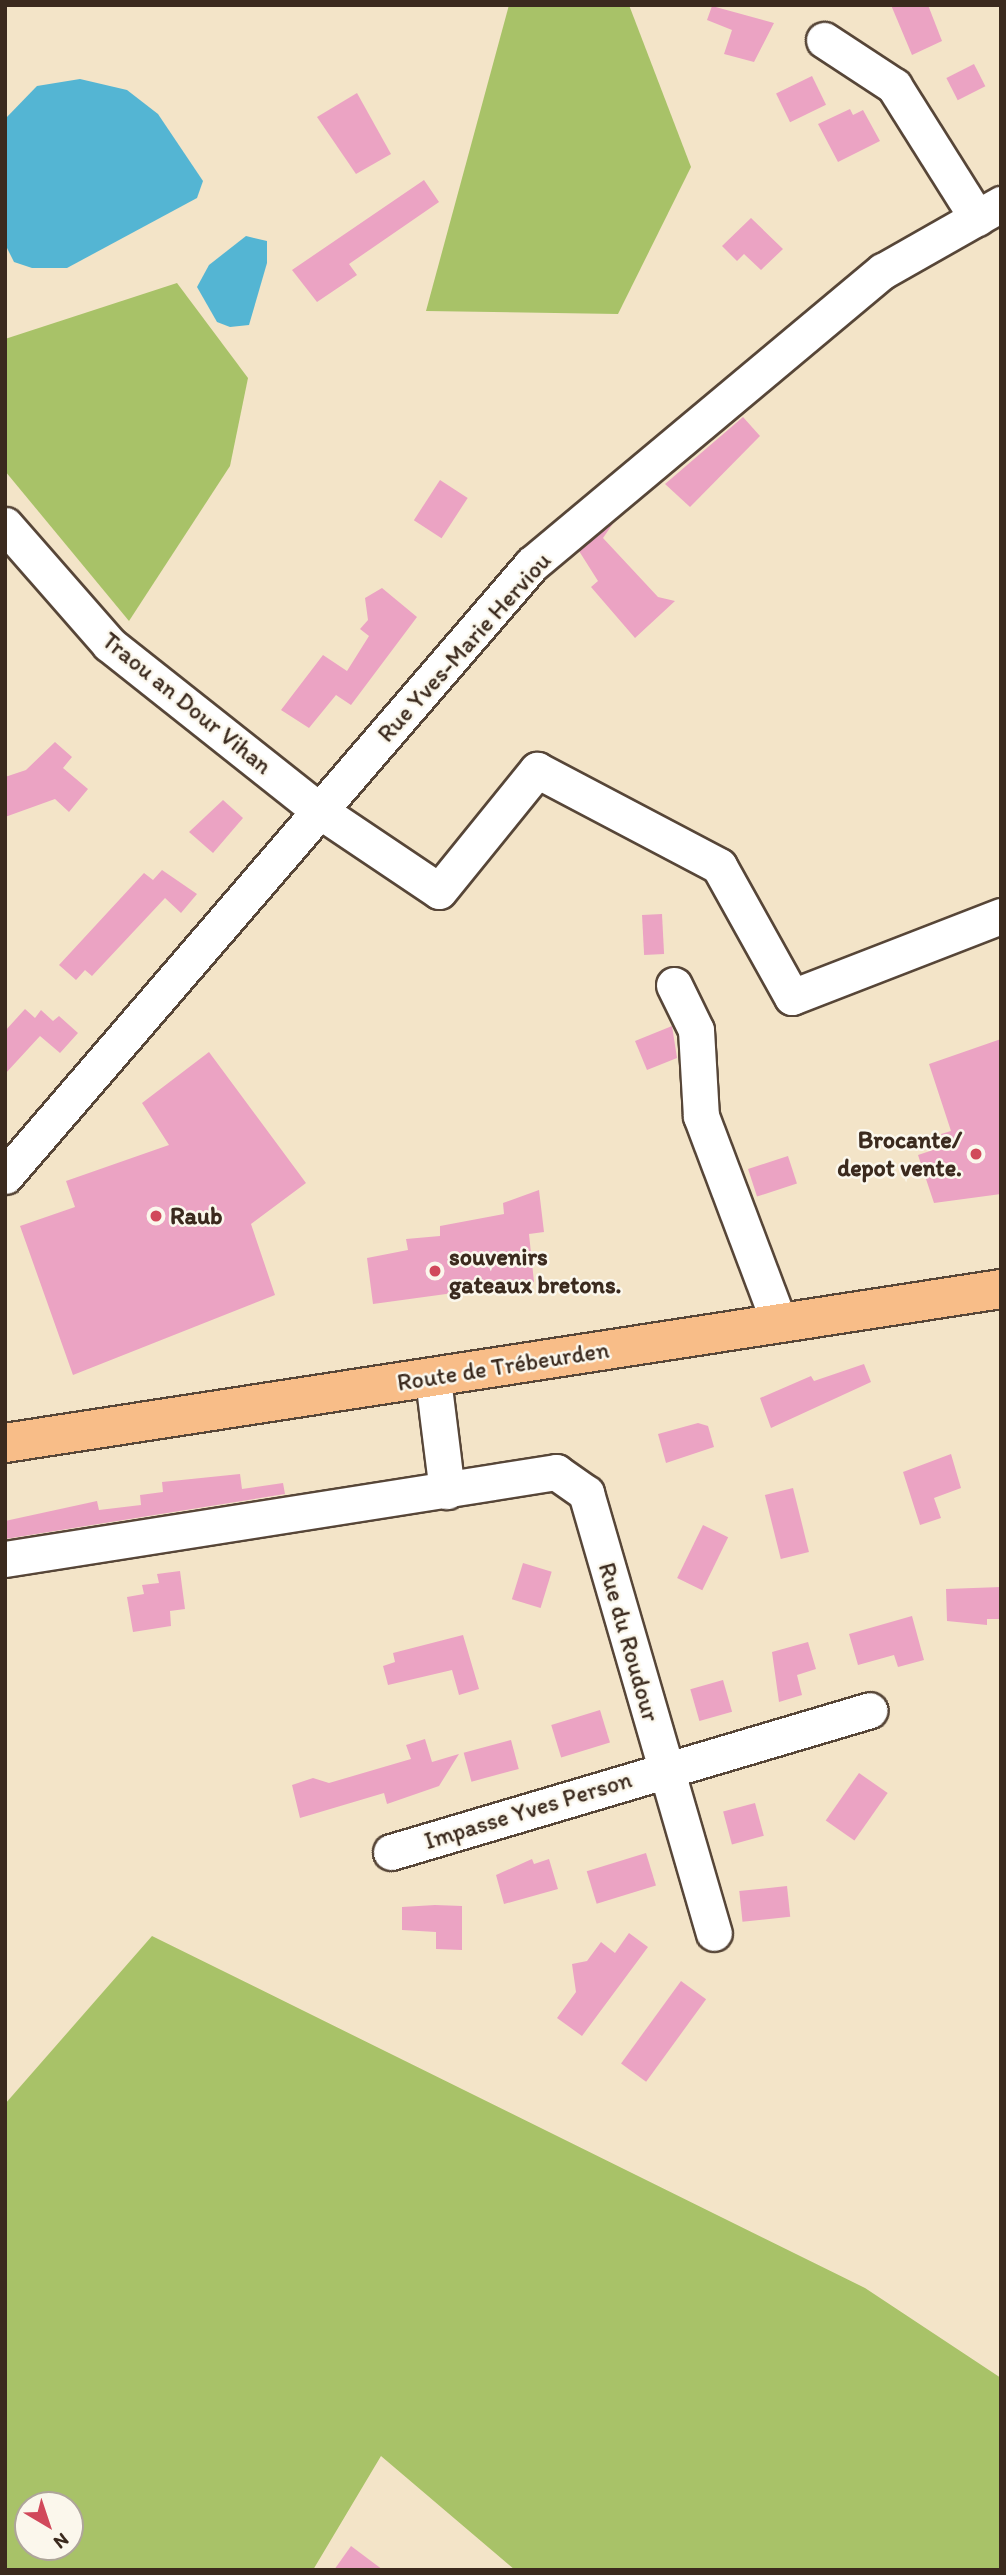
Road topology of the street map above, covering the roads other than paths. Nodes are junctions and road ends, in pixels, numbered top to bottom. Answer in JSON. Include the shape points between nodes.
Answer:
{"nodes":[{"id":1,"x":824,"y":40,"type":"dead end"},
{"id":2,"x":989,"y":211,"type":"edge"},
{"id":3,"x":5,"y":525,"type":"edge"},
{"id":4,"x":320,"y":811,"type":"junction"},
{"id":5,"x":1001,"y":916,"type":"edge"},
{"id":6,"x":674,"y":985,"type":"dead end"},
{"id":7,"x":5,"y":1176,"type":"edge"},
{"id":8,"x":1001,"y":1289,"type":"edge"},
{"id":9,"x":778,"y":1320,"type":"junction"},
{"id":10,"x":433,"y":1379,"type":"junction"},
{"id":11,"x":5,"y":1443,"type":"edge"},
{"id":12,"x":447,"y":1491,"type":"junction"},
{"id":13,"x":5,"y":1559,"type":"edge"},
{"id":14,"x":869,"y":1710,"type":"dead end"},
{"id":15,"x":665,"y":1768,"type":"junction"},
{"id":16,"x":391,"y":1852,"type":"dead end"},
{"id":17,"x":714,"y":1933,"type":"dead end"}],
"edges":[{"from":1,"to":2,"type":"street","via":[[894,86]]},
{"from":2,"to":4,"type":"street","name":"Rue Yves-Marie Herviou","via":[[883,271],[532,564]]},
{"from":3,"to":4,"type":"street","name":"Traou an Dour Vihan","via":[[109,644]]},
{"from":4,"to":5,"type":"street","name":"Traou an Dour Vihan","via":[[439,891],[537,770],[719,866],[792,997]]},
{"from":4,"to":7,"type":"street","name":"Rue Yves-Marie Herviou"},
{"from":6,"to":9,"type":"street","via":[[695,1030],[701,1116]]},
{"from":8,"to":9,"type":"main road","name":"Route de Trébeurden"},
{"from":9,"to":10,"type":"main road","name":"Route de Trébeurden"},
{"from":10,"to":11,"type":"main road","name":"Route de Trébeurden"},
{"from":10,"to":12,"type":"street"},
{"from":12,"to":13,"type":"street","name":"Rue du Roudour"},
{"from":12,"to":15,"type":"street","name":"Rue du Roudour","via":[[556,1472],[586,1493]]},
{"from":14,"to":15,"type":"street","name":"Impasse Yves Person"},
{"from":15,"to":16,"type":"street","name":"Impasse Yves Person"},
{"from":15,"to":17,"type":"street","name":"Rue du Roudour"}]}
